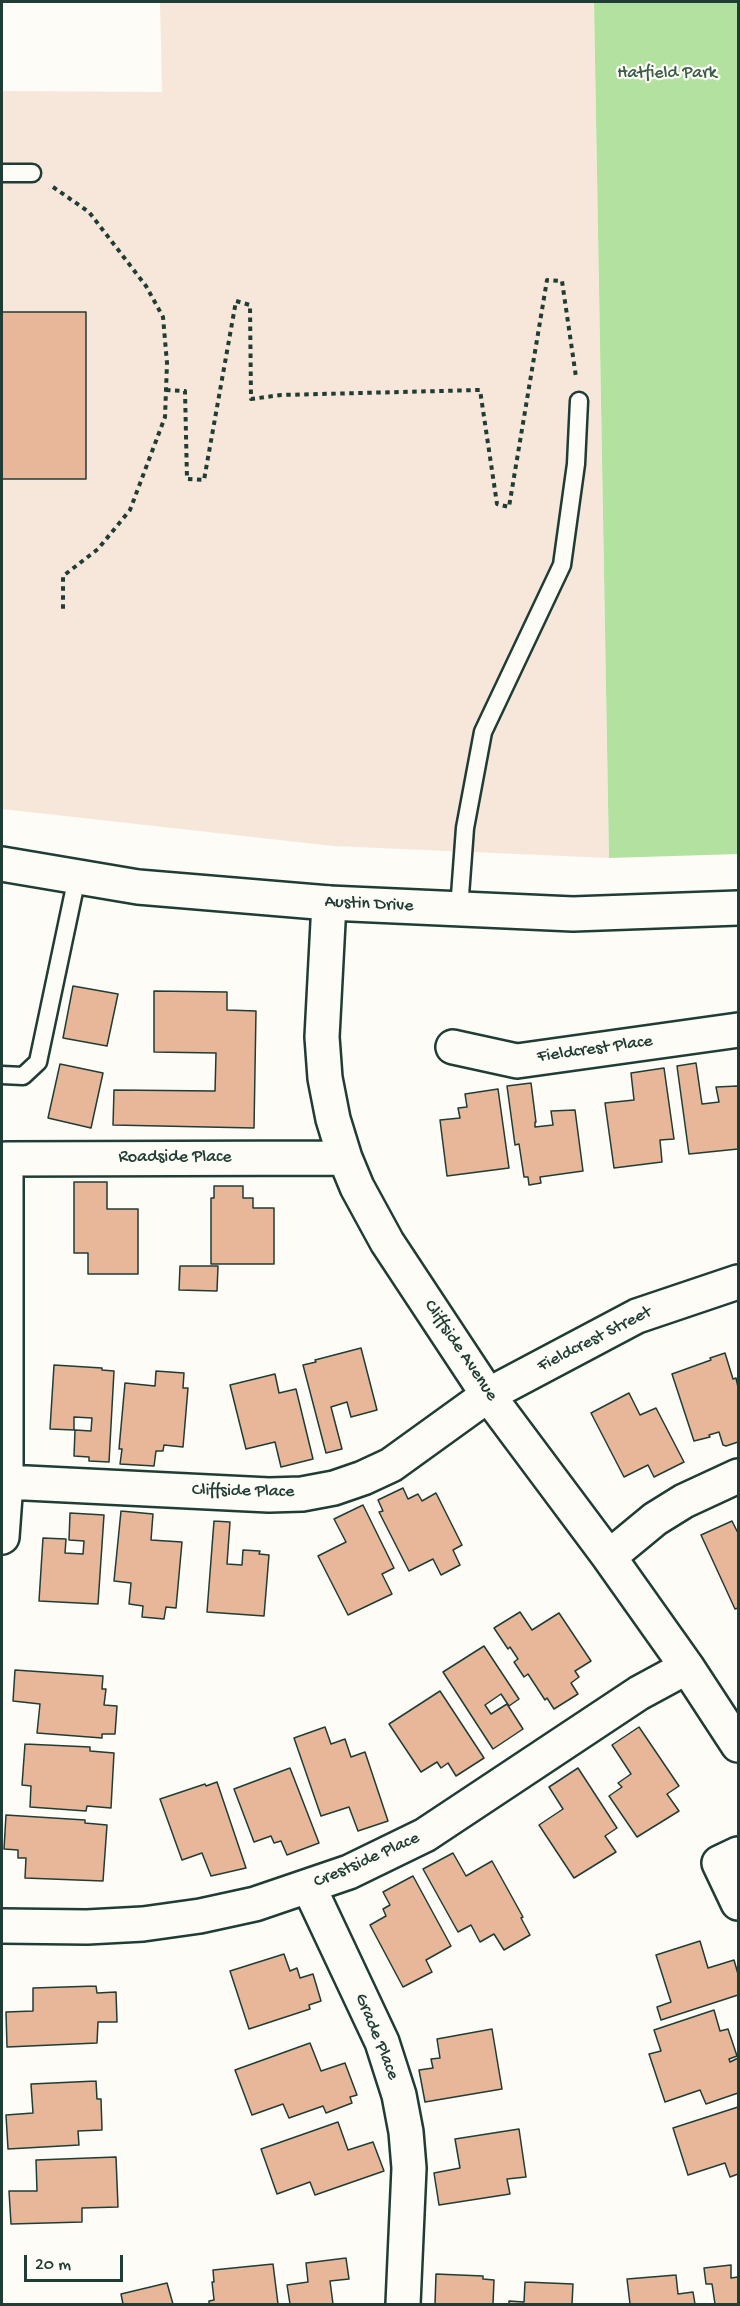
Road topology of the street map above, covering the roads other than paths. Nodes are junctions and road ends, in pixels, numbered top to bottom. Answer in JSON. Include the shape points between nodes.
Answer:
{"nodes":[{"id":1,"x":2,"y":173,"type":"edge"},
{"id":2,"x":32,"y":173,"type":"road end"},
{"id":3,"x":579,"y":401,"type":"road end"},
{"id":4,"x":2,"y":864,"type":"edge"},
{"id":5,"x":77,"y":876,"type":"junction"},
{"id":6,"x":329,"y":903,"type":"junction"},
{"id":7,"x":738,"y":908,"type":"edge"},
{"id":8,"x":459,"y":909,"type":"junction"},
{"id":9,"x":738,"y":1030,"type":"edge"},
{"id":10,"x":453,"y":1047,"type":"dead end"},
{"id":11,"x":2,"y":1075,"type":"edge"},
{"id":12,"x":345,"y":1158,"type":"junction"},
{"id":13,"x":738,"y":1282,"type":"edge"},
{"id":14,"x":488,"y":1395,"type":"junction"},
{"id":15,"x":738,"y":1476,"type":"edge"},
{"id":16,"x":6,"y":1482,"type":"junction"},
{"id":17,"x":2,"y":1537,"type":"edge"},
{"id":18,"x":609,"y":1557,"type":"junction"},
{"id":19,"x":687,"y":1667,"type":"junction"},
{"id":20,"x":738,"y":1745,"type":"edge"},
{"id":21,"x":738,"y":1854,"type":"edge"},
{"id":22,"x":309,"y":1887,"type":"junction"},
{"id":23,"x":738,"y":1903,"type":"edge"},
{"id":24,"x":2,"y":1926,"type":"edge"},
{"id":25,"x":403,"y":2304,"type":"edge"}],
"edges":[{"from":1,"to":2,"type":"lane"},
{"from":3,"to":8,"type":"lane","via":[[576,464],[562,565],[483,732],[465,828]]},
{"from":4,"to":5,"type":"street","name":"Austin Drive"},
{"from":5,"to":6,"type":"street","name":"Austin Drive","via":[[138,887]]},
{"from":5,"to":11,"type":"lane","via":[[38,1062],[23,1076]]},
{"from":6,"to":8,"type":"street","name":"Austin Drive"},
{"from":6,"to":12,"type":"street","name":"Cliffside Avenue","via":[[322,1037],[325,1078]]},
{"from":7,"to":8,"type":"street","name":"Austin Drive","via":[[573,914]]},
{"from":9,"to":10,"type":"street","name":"Fieldcrest Place","via":[[518,1061]]},
{"from":12,"to":14,"type":"street","name":"Cliffside Avenue","via":[[387,1242]]},
{"from":12,"to":16,"type":"street","name":"Roadside Place","via":[[6,1159]]},
{"from":13,"to":14,"type":"street","name":"Fieldcrest Street","via":[[636,1316]]},
{"from":14,"to":16,"type":"street","name":"Cliffside Place","via":[[391,1465],[334,1488],[302,1494]]},
{"from":14,"to":18,"type":"street","name":"Cliffside Avenue"},
{"from":15,"to":18,"type":"street","via":[[655,1519]]},
{"from":16,"to":17,"type":"street"},
{"from":18,"to":19,"type":"street","name":"Cliffside Avenue"},
{"from":19,"to":20,"type":"street","name":"Cliffside Avenue"},
{"from":19,"to":22,"type":"street","name":"Crestside Place","via":[[639,1693],[425,1835]]},
{"from":21,"to":23,"type":"street","via":[[718,1863]]},
{"from":22,"to":24,"type":"street","name":"Crestside Place","via":[[255,1904],[143,1924]]},
{"from":22,"to":25,"type":"street","name":"Grade Place","via":[[382,2042],[399,2095],[409,2168]]}]}
